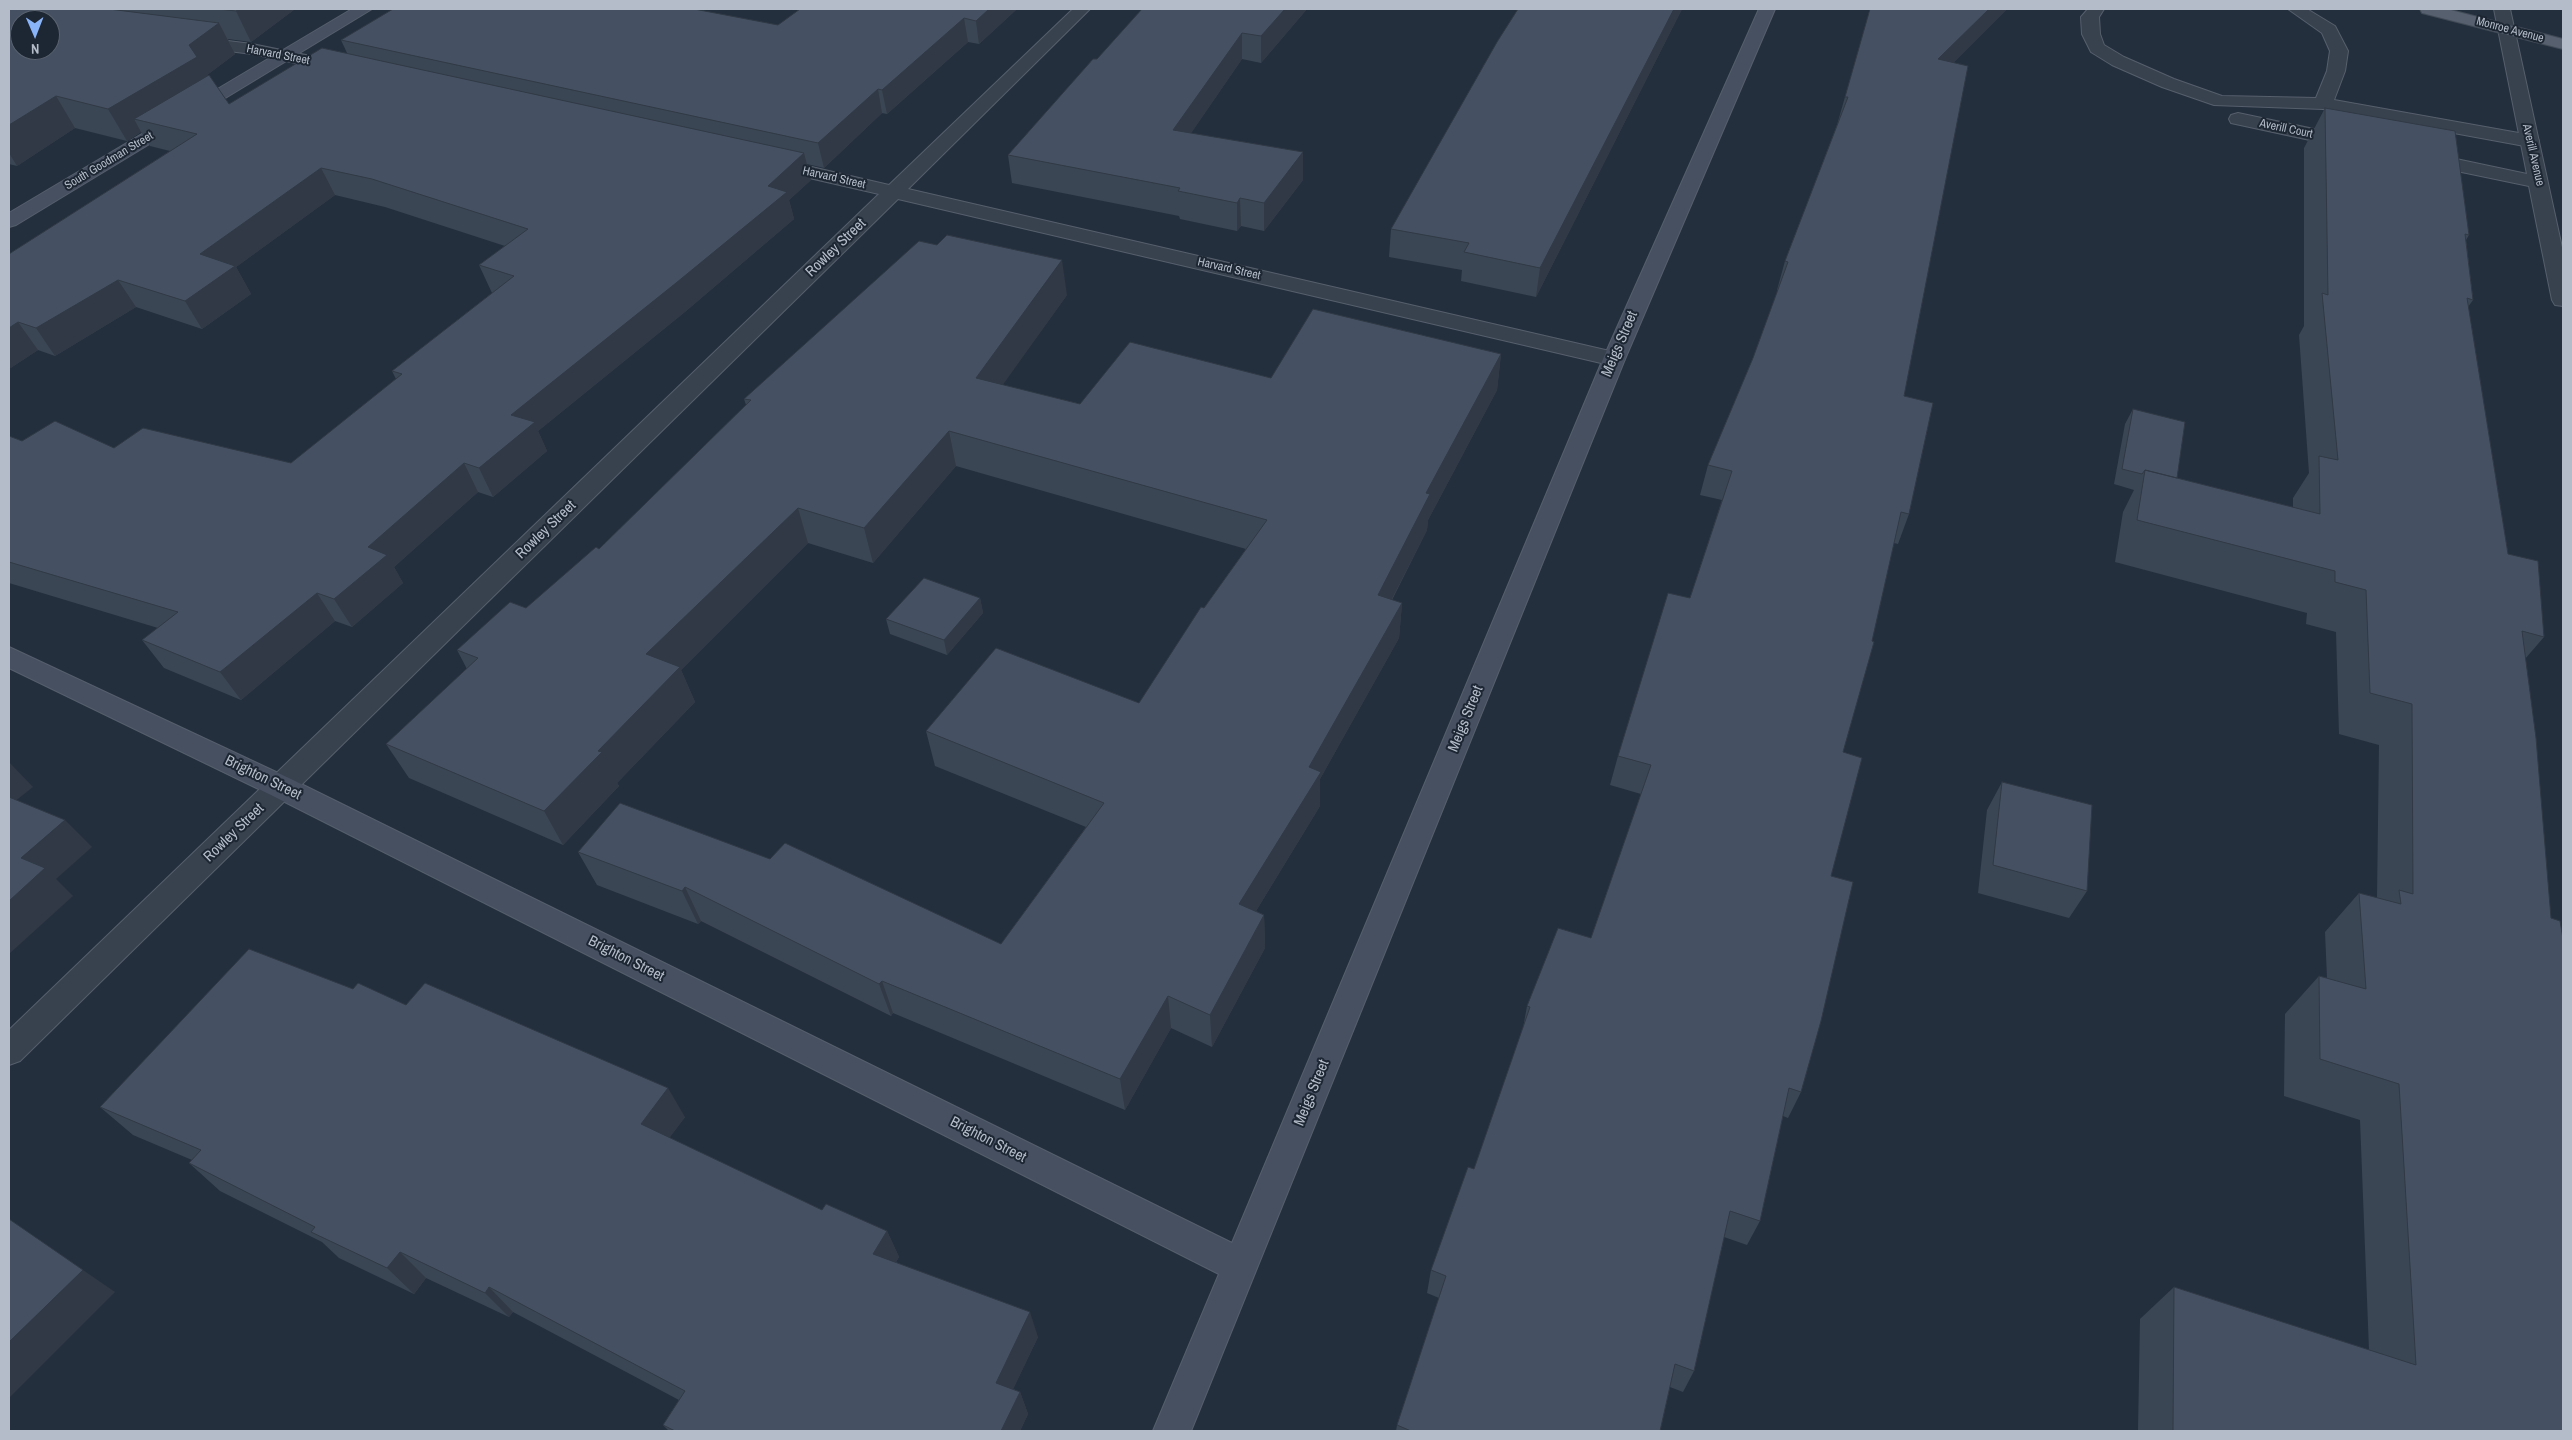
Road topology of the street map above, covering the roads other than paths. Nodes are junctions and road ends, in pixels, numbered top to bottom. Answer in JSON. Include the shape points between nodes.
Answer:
{"nodes":[{"id":1,"x":364,"y":9,"type":"edge"},
{"id":2,"x":1082,"y":9,"type":"edge"},
{"id":3,"x":1767,"y":9,"type":"edge"},
{"id":4,"x":2096,"y":9,"type":"edge"},
{"id":5,"x":2296,"y":9,"type":"edge"},
{"id":6,"x":2428,"y":9,"type":"edge"},
{"id":7,"x":2502,"y":9,"type":"edge"},
{"id":8,"x":2505,"y":29,"type":"junction"},
{"id":9,"x":175,"y":39,"type":"edge"},
{"id":10,"x":2563,"y":44,"type":"edge"},
{"id":11,"x":285,"y":55,"type":"junction"},
{"id":12,"x":363,"y":72,"type":"edge"},
{"id":13,"x":2322,"y":104,"type":"junction"},
{"id":14,"x":2238,"y":119,"type":"dead end"},
{"id":15,"x":2530,"y":141,"type":"junction"},
{"id":16,"x":2364,"y":146,"type":"edge"},
{"id":17,"x":2403,"y":154,"type":"edge"},
{"id":18,"x":752,"y":159,"type":"edge"},
{"id":19,"x":2539,"y":182,"type":"junction"},
{"id":20,"x":894,"y":192,"type":"junction"},
{"id":21,"x":9,"y":221,"type":"edge"},
{"id":22,"x":2563,"y":300,"type":"edge"},
{"id":23,"x":1614,"y":359,"type":"junction"},
{"id":24,"x":9,"y":657,"type":"edge"},
{"id":25,"x":281,"y":787,"type":"junction"},
{"id":26,"x":9,"y":1051,"type":"edge"},
{"id":27,"x":1241,"y":1266,"type":"junction"},
{"id":28,"x":1172,"y":1431,"type":"edge"}],
"edges":[{"from":1,"to":11,"type":"street","name":"South Goodman Street"},
{"from":2,"to":20,"type":"street","name":"Rowley Street"},
{"from":3,"to":23,"type":"street","name":"Meigs Street"},
{"from":4,"to":13,"type":"street","via":[[2090,17],[2091,34],[2097,48],[2168,83],[2220,101]]},
{"from":5,"to":13,"type":"street","via":[[2329,30],[2339,51],[2336,71]]},
{"from":6,"to":8,"type":"main road","name":"Monroe Avenue"},
{"from":7,"to":8,"type":"street","name":"Averill Avenue"},
{"from":8,"to":10,"type":"main road","name":"Monroe Avenue"},
{"from":8,"to":15,"type":"street","name":"Averill Avenue"},
{"from":9,"to":11,"type":"street","name":"Harvard Street"},
{"from":11,"to":12,"type":"street","name":"Harvard Street"},
{"from":11,"to":21,"type":"street","name":"South Goodman Street"},
{"from":13,"to":15,"type":"street"},
{"from":14,"to":16,"type":"street","name":"Averill Court"},
{"from":15,"to":19,"type":"street","name":"Averill Avenue"},
{"from":17,"to":19,"type":"street"},
{"from":18,"to":20,"type":"street","name":"Harvard Street"},
{"from":19,"to":22,"type":"street","name":"Averill Avenue"},
{"from":20,"to":23,"type":"street","name":"Harvard Street"},
{"from":20,"to":25,"type":"street","name":"Rowley Street"},
{"from":23,"to":27,"type":"street","name":"Meigs Street"},
{"from":24,"to":25,"type":"street","name":"Brighton Street"},
{"from":25,"to":26,"type":"street","name":"Rowley Street"},
{"from":25,"to":27,"type":"street","name":"Brighton Street"},
{"from":27,"to":28,"type":"street","name":"Meigs Street"}]}
